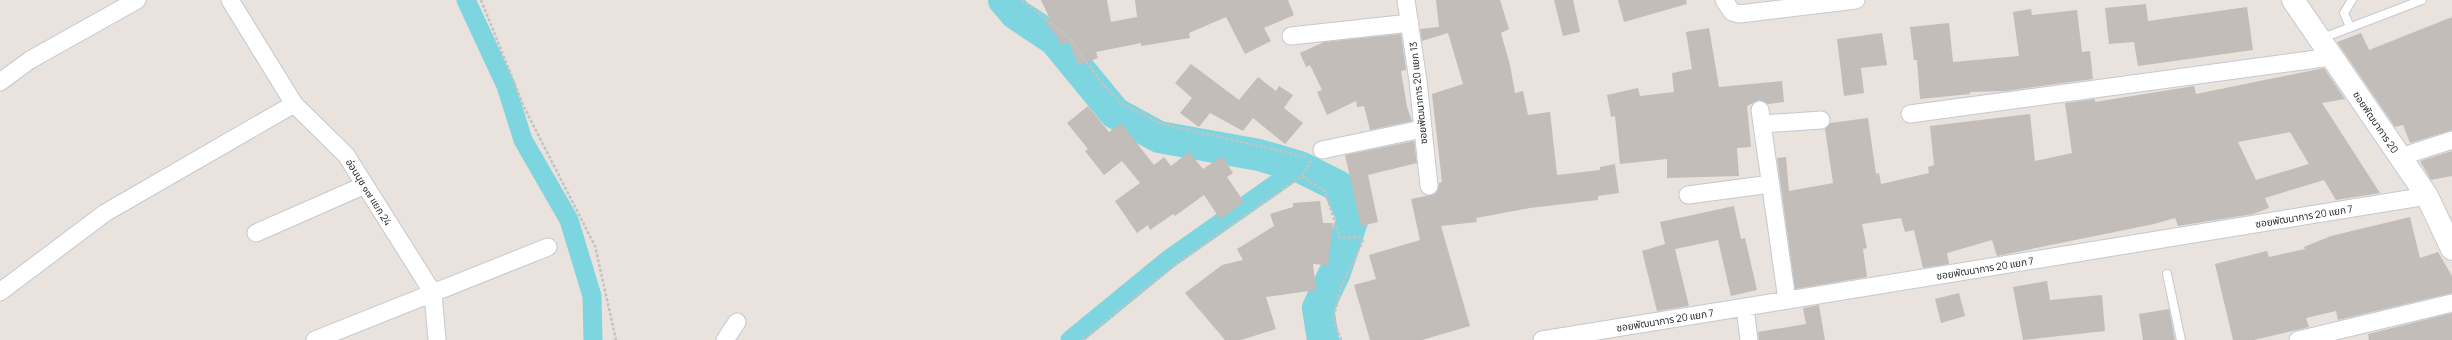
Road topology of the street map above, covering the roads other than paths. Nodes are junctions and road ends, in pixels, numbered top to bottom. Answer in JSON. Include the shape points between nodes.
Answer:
{"nodes":[{"id":1,"x":137,"y":0,"type":"edge"},
{"id":2,"x":230,"y":0,"type":"edge"},
{"id":3,"x":1406,"y":0,"type":"edge"},
{"id":4,"x":1724,"y":0,"type":"edge"},
{"id":5,"x":1856,"y":0,"type":"edge"},
{"id":6,"x":2293,"y":0,"type":"edge"},
{"id":7,"x":2352,"y":0,"type":"edge"},
{"id":8,"x":2422,"y":0,"type":"edge"},
{"id":9,"x":1410,"y":23,"type":"junction"},
{"id":10,"x":2350,"y":27,"type":"junction"},
{"id":11,"x":1291,"y":36,"type":"dead end"},
{"id":12,"x":2326,"y":48,"type":"junction"},
{"id":13,"x":0,"y":82,"type":"edge"},
{"id":14,"x":294,"y":104,"type":"junction"},
{"id":15,"x":1910,"y":114,"type":"dead end"},
{"id":16,"x":1821,"y":120,"type":"dead end"},
{"id":17,"x":1422,"y":129,"type":"junction"},
{"id":18,"x":2452,"y":140,"type":"edge"},
{"id":19,"x":1322,"y":150,"type":"dead end"},
{"id":20,"x":2400,"y":157,"type":"junction"},
{"id":21,"x":1771,"y":184,"type":"junction"},
{"id":22,"x":365,"y":185,"type":"junction"},
{"id":23,"x":1428,"y":186,"type":"dead end"},
{"id":24,"x":1688,"y":195,"type":"dead end"},
{"id":25,"x":2427,"y":196,"type":"junction"},
{"id":26,"x":256,"y":233,"type":"dead end"},
{"id":27,"x":548,"y":246,"type":"dead end"},
{"id":28,"x":2452,"y":249,"type":"edge"},
{"id":29,"x":2167,"y":274,"type":"dead end"},
{"id":30,"x":0,"y":292,"type":"edge"},
{"id":31,"x":433,"y":293,"type":"junction"},
{"id":32,"x":1787,"y":300,"type":"junction"},
{"id":33,"x":2452,"y":303,"type":"edge"},
{"id":34,"x":1745,"y":307,"type":"junction"},
{"id":35,"x":737,"y":322,"type":"dead end"},
{"id":36,"x":1581,"y":337,"type":"edge"},
{"id":37,"x":315,"y":340,"type":"edge"},
{"id":38,"x":437,"y":340,"type":"edge"},
{"id":39,"x":725,"y":340,"type":"edge"},
{"id":40,"x":1542,"y":340,"type":"edge"},
{"id":41,"x":1749,"y":340,"type":"edge"},
{"id":42,"x":2181,"y":340,"type":"edge"},
{"id":43,"x":2298,"y":340,"type":"edge"}],
"edges":[{"from":1,"to":13,"type":"street","via":[[30,60]]},
{"from":2,"to":14,"type":"street","name":"อ่อนนุช ๑๗ แยก 24"},
{"from":3,"to":9,"type":"street","name":"ซอยพัฒนาการ 20 แยก 13"},
{"from":4,"to":5,"type":"street","via":[[1732,12],[1739,14]]},
{"from":6,"to":12,"type":"street","name":"ซอยพัฒนาการ 20"},
{"from":7,"to":10,"type":"lane","via":[[2344,13]]},
{"from":8,"to":10,"type":"lane"},
{"from":9,"to":11,"type":"street"},
{"from":9,"to":17,"type":"street","name":"ซอยพัฒนาการ 20 แยก 13"},
{"from":10,"to":12,"type":"lane"},
{"from":12,"to":15,"type":"street"},
{"from":12,"to":20,"type":"street","name":"ซอยพัฒนาการ 20"},
{"from":14,"to":22,"type":"street","name":"อ่อนนุช ๑๗ แยก 24","via":[[346,155]]},
{"from":14,"to":30,"type":"street","via":[[105,213]]},
{"from":16,"to":21,"type":"street","via":[[1761,117]]},
{"from":17,"to":19,"type":"street"},
{"from":17,"to":23,"type":"street","name":"ซอยพัฒนาการ 20 แยก 13"},
{"from":18,"to":20,"type":"street"},
{"from":20,"to":25,"type":"street","name":"ซอยพัฒนาการ 20"},
{"from":21,"to":24,"type":"street"},
{"from":21,"to":32,"type":"street"},
{"from":22,"to":26,"type":"street"},
{"from":22,"to":31,"type":"street","name":"อ่อนนุช ๑๗ แยก 24"},
{"from":25,"to":28,"type":"street","name":"ซอยพัฒนาการ 20"},
{"from":25,"to":32,"type":"street","name":"ซอยพัฒนาการ 20 แยก 7"},
{"from":27,"to":31,"type":"street"},
{"from":29,"to":42,"type":"lane"},
{"from":31,"to":37,"type":"street"},
{"from":31,"to":38,"type":"street","name":"อ่อนนุช ๑๗ แยก 24"},
{"from":32,"to":34,"type":"street","name":"ซอยพัฒนาการ 20 แยก 7"},
{"from":33,"to":43,"type":"street"},
{"from":34,"to":36,"type":"street","name":"ซอยพัฒนาการ 20 แยก 7"},
{"from":34,"to":41,"type":"street"},
{"from":35,"to":39,"type":"street"},
{"from":36,"to":40,"type":"street","name":"ซอยพัฒนาการ 20 แยก 7"}]}
